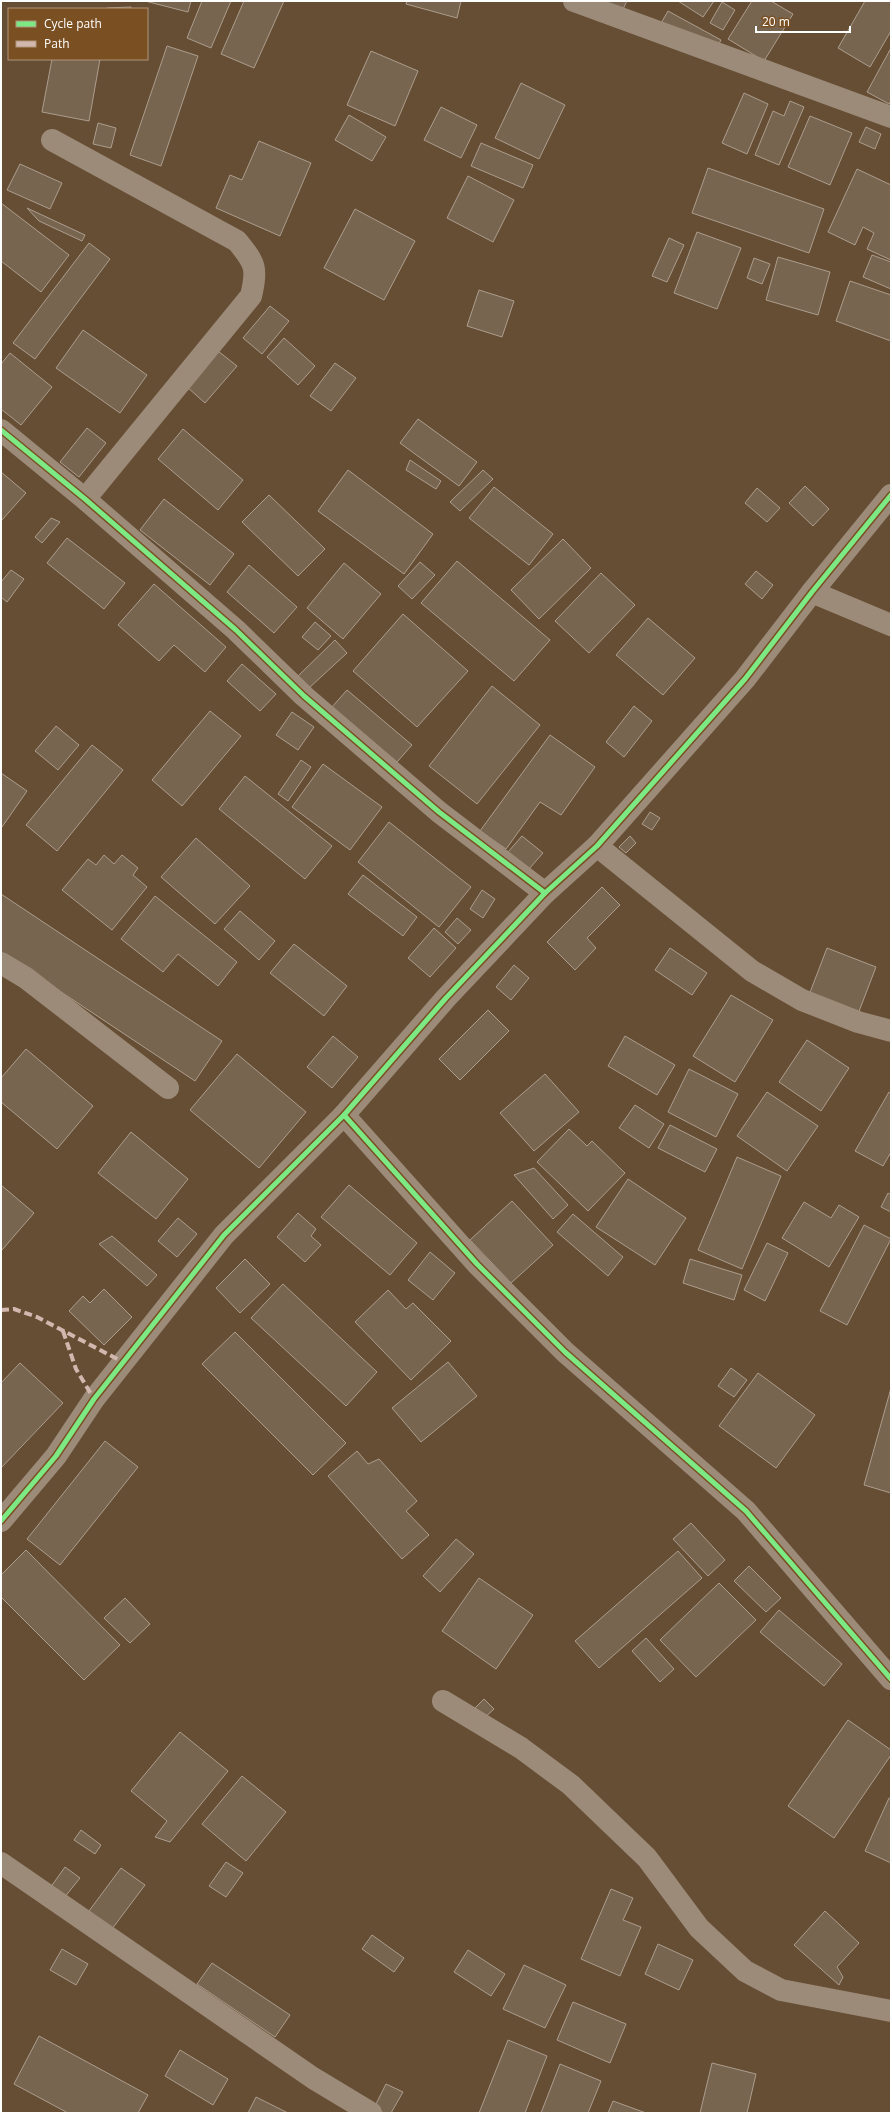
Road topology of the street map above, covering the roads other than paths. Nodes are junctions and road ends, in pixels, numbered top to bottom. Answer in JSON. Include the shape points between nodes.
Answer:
{"nodes":[{"id":1,"x":574,"y":1,"type":"edge"},
{"id":2,"x":891,"y":116,"type":"edge"},
{"id":3,"x":52,"y":140,"type":"dead end"},
{"id":4,"x":1,"y":430,"type":"edge"},
{"id":5,"x":891,"y":495,"type":"edge"},
{"id":6,"x":85,"y":499,"type":"junction"},
{"id":7,"x":812,"y":592,"type":"junction"},
{"id":8,"x":891,"y":625,"type":"edge"},
{"id":9,"x":597,"y":846,"type":"junction"},
{"id":10,"x":545,"y":893,"type":"junction"},
{"id":11,"x":1,"y":963,"type":"edge"},
{"id":12,"x":891,"y":1030,"type":"edge"},
{"id":13,"x":168,"y":1088,"type":"dead end"},
{"id":14,"x":344,"y":1115,"type":"junction"},
{"id":15,"x":1,"y":1521,"type":"edge"},
{"id":16,"x":891,"y":1679,"type":"edge"},
{"id":17,"x":443,"y":1701,"type":"dead end"},
{"id":18,"x":1,"y":1863,"type":"edge"},
{"id":19,"x":891,"y":2012,"type":"edge"},
{"id":20,"x":371,"y":2113,"type":"edge"}],
"edges":[{"from":1,"to":2,"type":"street"},
{"from":3,"to":6,"type":"street","via":[[237,241],[252,260],[256,277],[251,296]]},
{"from":4,"to":6,"type":"street"},
{"from":5,"to":7,"type":"street"},
{"from":6,"to":10,"type":"street","via":[[236,630],[321,711],[439,812]]},
{"from":7,"to":8,"type":"street"},
{"from":7,"to":9,"type":"street","via":[[745,679]]},
{"from":9,"to":10,"type":"street"},
{"from":9,"to":12,"type":"street","via":[[752,971],[802,1000],[858,1022]]},
{"from":10,"to":14,"type":"street","via":[[446,998]]},
{"from":11,"to":13,"type":"street","via":[[26,978]]},
{"from":14,"to":15,"type":"street","via":[[224,1234],[94,1399],[56,1456]]},
{"from":14,"to":16,"type":"street","via":[[477,1264],[565,1352],[746,1511]]},
{"from":17,"to":19,"type":"street","via":[[521,1748],[571,1785],[647,1858],[699,1928],[744,1970],[781,1990]]},
{"from":18,"to":20,"type":"street","via":[[313,2078]]}]}
